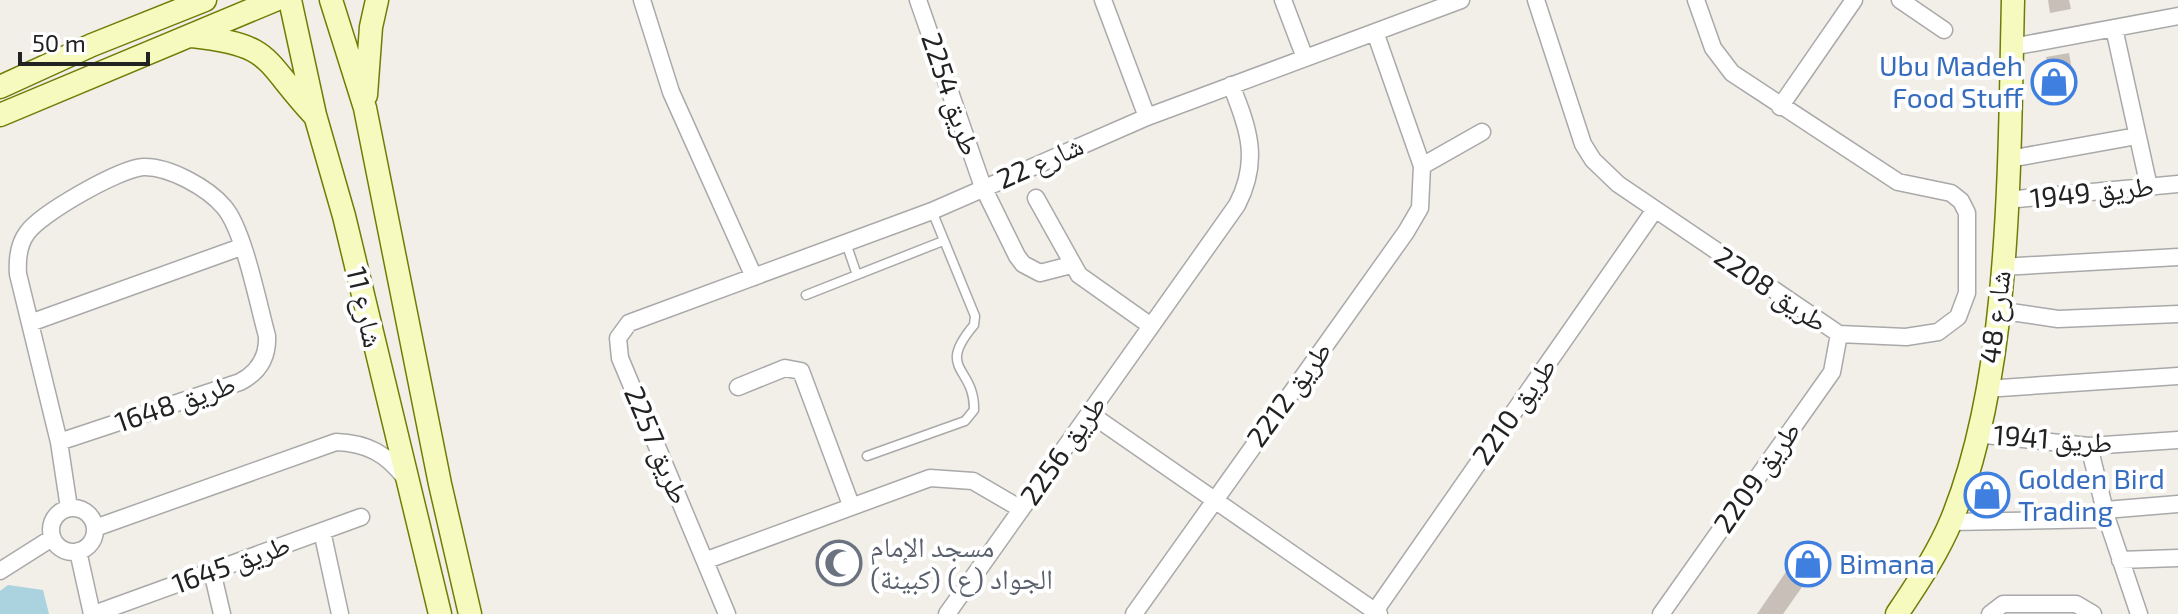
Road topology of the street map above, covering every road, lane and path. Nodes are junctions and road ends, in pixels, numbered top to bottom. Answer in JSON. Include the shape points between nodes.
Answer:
{"nodes":[{"id":1,"x":275,"y":0,"type":"edge"},
{"id":2,"x":290,"y":0,"type":"edge"},
{"id":3,"x":331,"y":0,"type":"edge"},
{"id":4,"x":377,"y":0,"type":"edge"},
{"id":5,"x":642,"y":0,"type":"edge"},
{"id":6,"x":918,"y":0,"type":"edge"},
{"id":7,"x":1103,"y":0,"type":"edge"},
{"id":8,"x":1283,"y":0,"type":"edge"},
{"id":9,"x":1461,"y":0,"type":"edge"},
{"id":10,"x":1536,"y":0,"type":"edge"},
{"id":11,"x":1696,"y":0,"type":"edge"},
{"id":12,"x":1854,"y":0,"type":"edge"},
{"id":13,"x":1900,"y":0,"type":"edge"},
{"id":14,"x":2013,"y":0,"type":"edge"},
{"id":15,"x":196,"y":2,"type":"edge"},
{"id":16,"x":2178,"y":16,"type":"edge"},
{"id":17,"x":2114,"y":28,"type":"junction"},
{"id":18,"x":1944,"y":30,"type":"dead end"},
{"id":19,"x":1375,"y":32,"type":"junction"},
{"id":20,"x":190,"y":35,"type":"junction"},
{"id":21,"x":2012,"y":47,"type":"junction"},
{"id":22,"x":1305,"y":58,"type":"junction"},
{"id":23,"x":0,"y":74,"type":"edge"},
{"id":24,"x":24,"y":76,"type":"junction"},
{"id":25,"x":1231,"y":85,"type":"junction"},
{"id":26,"x":0,"y":87,"type":"edge"},
{"id":27,"x":1780,"y":107,"type":"junction"},
{"id":28,"x":365,"y":108,"type":"junction"},
{"id":29,"x":0,"y":115,"type":"edge"},
{"id":30,"x":315,"y":115,"type":"junction"},
{"id":31,"x":1147,"y":117,"type":"junction"},
{"id":32,"x":1482,"y":132,"type":"dead end"},
{"id":33,"x":2137,"y":136,"type":"junction"},
{"id":34,"x":2009,"y":159,"type":"junction"},
{"id":35,"x":1422,"y":166,"type":"junction"},
{"id":36,"x":2178,"y":184,"type":"edge"},
{"id":37,"x":983,"y":187,"type":"junction"},
{"id":38,"x":2149,"y":187,"type":"junction"},
{"id":39,"x":1036,"y":198,"type":"dead end"},
{"id":40,"x":2006,"y":200,"type":"junction"},
{"id":41,"x":932,"y":211,"type":"junction"},
{"id":42,"x":1654,"y":211,"type":"junction"},
{"id":43,"x":943,"y":241,"type":"junction"},
{"id":44,"x":846,"y":243,"type":"junction"},
{"id":45,"x":241,"y":247,"type":"junction"},
{"id":46,"x":2178,"y":257,"type":"edge"},
{"id":47,"x":1071,"y":265,"type":"junction"},
{"id":48,"x":2001,"y":267,"type":"junction"},
{"id":49,"x":857,"y":275,"type":"junction"},
{"id":50,"x":754,"y":277,"type":"junction"},
{"id":51,"x":806,"y":295,"type":"dead end"},
{"id":52,"x":1997,"y":310,"type":"junction"},
{"id":53,"x":2178,"y":314,"type":"edge"},
{"id":54,"x":30,"y":323,"type":"junction"},
{"id":55,"x":1151,"y":326,"type":"junction"},
{"id":56,"x":622,"y":329,"type":"joint"},
{"id":57,"x":1839,"y":334,"type":"junction"},
{"id":58,"x":2178,"y":376,"type":"edge"},
{"id":59,"x":738,"y":387,"type":"dead end"},
{"id":60,"x":1985,"y":389,"type":"junction"},
{"id":61,"x":1089,"y":413,"type":"junction"},
{"id":62,"x":1976,"y":434,"type":"junction"},
{"id":63,"x":2178,"y":440,"type":"edge"},
{"id":64,"x":59,"y":442,"type":"junction"},
{"id":65,"x":2089,"y":446,"type":"junction"},
{"id":66,"x":867,"y":456,"type":"dead end"},
{"id":67,"x":406,"y":479,"type":"junction"},
{"id":68,"x":1214,"y":499,"type":"junction"},
{"id":69,"x":2178,"y":504,"type":"edge"},
{"id":70,"x":851,"y":505,"type":"junction"},
{"id":71,"x":69,"y":508,"type":"junction"},
{"id":72,"x":1021,"y":509,"type":"junction"},
{"id":73,"x":2106,"y":514,"type":"junction"},
{"id":74,"x":361,"y":517,"type":"dead end"},
{"id":75,"x":1951,"y":522,"type":"junction"},
{"id":76,"x":95,"y":528,"type":"junction"},
{"id":77,"x":322,"y":531,"type":"junction"},
{"id":78,"x":52,"y":538,"type":"junction"},
{"id":79,"x":78,"y":551,"type":"junction"},
{"id":80,"x":2178,"y":558,"type":"edge"},
{"id":81,"x":707,"y":560,"type":"junction"},
{"id":82,"x":2120,"y":560,"type":"junction"},
{"id":83,"x":0,"y":571,"type":"edge"},
{"id":84,"x":212,"y":571,"type":"junction"},
{"id":85,"x":1375,"y":613,"type":"edge"},
{"id":86,"x":93,"y":614,"type":"edge"},
{"id":87,"x":222,"y":614,"type":"edge"},
{"id":88,"x":340,"y":614,"type":"edge"},
{"id":89,"x":440,"y":614,"type":"edge"},
{"id":90,"x":470,"y":614,"type":"edge"},
{"id":91,"x":727,"y":614,"type":"edge"},
{"id":92,"x":947,"y":614,"type":"edge"},
{"id":93,"x":1134,"y":614,"type":"edge"},
{"id":94,"x":1661,"y":614,"type":"edge"},
{"id":95,"x":1897,"y":614,"type":"edge"},
{"id":96,"x":1990,"y":614,"type":"edge"},
{"id":97,"x":2093,"y":614,"type":"edge"},
{"id":98,"x":2139,"y":614,"type":"edge"}],
"edges":[{"from":1,"to":20,"type":"street"},
{"from":2,"to":30,"type":"street","name":"شارع 11"},
{"from":3,"to":28,"type":"street","name":"شارع 11"},
{"from":4,"to":28,"type":"street"},
{"from":5,"to":50,"type":"street","via":[[671,92]]},
{"from":6,"to":37,"type":"street","name":"طريق 2254"},
{"from":7,"to":31,"type":"street"},
{"from":8,"to":22,"type":"street"},
{"from":9,"to":19,"type":"street","name":"شارع 22"},
{"from":10,"to":42,"type":"street","name":"طريق 2208","via":[[1583,144],[1604,172]]},
{"from":11,"to":27,"type":"street","name":"طريق 2208","via":[[1721,61]]},
{"from":12,"to":27,"type":"street"},
{"from":13,"to":18,"type":"street"},
{"from":14,"to":21,"type":"street","name":"شارع 48"},
{"from":15,"to":24,"type":"street"},
{"from":16,"to":17,"type":"street"},
{"from":17,"to":21,"type":"street"},
{"from":17,"to":33,"type":"street"},
{"from":19,"to":22,"type":"street","name":"شارع 22"},
{"from":19,"to":35,"type":"street","name":"طريق 2212"},
{"from":20,"to":29,"type":"street"},
{"from":20,"to":30,"type":"street","via":[[234,40],[260,53]]},
{"from":21,"to":34,"type":"street","name":"شارع 48"},
{"from":22,"to":25,"type":"street","name":"شارع 22"},
{"from":23,"to":24,"type":"street"},
{"from":24,"to":26,"type":"street"},
{"from":25,"to":31,"type":"street","name":"شارع 22"},
{"from":25,"to":55,"type":"street","name":"طريق 2256","via":[[1252,145],[1247,186]]},
{"from":27,"to":57,"type":"street","name":"طريق 2208","via":[[1898,182],[1951,193],[1967,213],[1967,293],[1950,326],[1906,337]]},
{"from":28,"to":90,"type":"street","name":"شارع 11"},
{"from":30,"to":67,"type":"street","name":"شارع 11"},
{"from":31,"to":37,"type":"street","name":"شارع 22"},
{"from":32,"to":35,"type":"street"},
{"from":33,"to":34,"type":"street"},
{"from":33,"to":38,"type":"street"},
{"from":34,"to":40,"type":"street","name":"شارع 48"},
{"from":35,"to":68,"type":"street","name":"طريق 2212","via":[[1422,194],[1414,221]]},
{"from":36,"to":38,"type":"street","name":"طريق 1949"},
{"from":37,"to":41,"type":"street","name":"شارع 22"},
{"from":37,"to":47,"type":"street","via":[[1023,264],[1040,273]]},
{"from":38,"to":40,"type":"street","name":"طريق 1949"},
{"from":39,"to":47,"type":"street"},
{"from":40,"to":48,"type":"street","name":"شارع 48"},
{"from":41,"to":43,"type":"lane"},
{"from":41,"to":44,"type":"street","name":"شارع 22"},
{"from":42,"to":57,"type":"street","name":"طريق 2208"},
{"from":42,"to":85,"type":"street","name":"طريق 2210"},
{"from":43,"to":49,"type":"lane"},
{"from":43,"to":66,"type":"lane","via":[[975,316],[956,349],[974,410],[965,421]]},
{"from":44,"to":49,"type":"lane"},
{"from":44,"to":50,"type":"street","name":"شارع 22"},
{"from":45,"to":54,"type":"street"},
{"from":45,"to":54,"type":"street","name":"طريق 1648","via":[[228,213],[210,195],[163,169],[131,169],[42,218],[27,233],[17,263]]},
{"from":45,"to":64,"type":"street","name":"طريق 1648","via":[[267,336],[256,371],[240,382]]},
{"from":46,"to":48,"type":"street"},
{"from":47,"to":55,"type":"street","via":[[1088,283]]},
{"from":48,"to":52,"type":"street","name":"شارع 48"},
{"from":49,"to":51,"type":"lane"},
{"from":50,"to":56,"type":"street","name":"شارع 22"},
{"from":52,"to":53,"type":"street","via":[[2058,319]]},
{"from":52,"to":60,"type":"street","name":"شارع 48"},
{"from":54,"to":64,"type":"street","name":"طريق 1648"},
{"from":55,"to":61,"type":"street","name":"طريق 2256"},
{"from":56,"to":81,"type":"street","name":"طريق 2257","via":[[620,358]]},
{"from":57,"to":94,"type":"street","name":"طريق 2209","via":[[1832,372]]},
{"from":58,"to":60,"type":"street"},
{"from":59,"to":70,"type":"street","via":[[785,368],[801,371]]},
{"from":60,"to":62,"type":"street","name":"شارع 48"},
{"from":61,"to":68,"type":"street","name":"طريق 2210"},
{"from":61,"to":72,"type":"street","name":"طريق 2256"},
{"from":62,"to":65,"type":"street","name":"طريق 1941"},
{"from":62,"to":75,"type":"street","name":"شارع 48"},
{"from":63,"to":65,"type":"street","name":"طريق 1941"},
{"from":64,"to":71,"type":"street","name":"طريق 1648"},
{"from":65,"to":73,"type":"street"},
{"from":67,"to":76,"type":"street","via":[[377,451],[336,442]]},
{"from":67,"to":89,"type":"street","name":"شارع 11"},
{"from":68,"to":85,"type":"street","name":"طريق 2210"},
{"from":68,"to":93,"type":"street","name":"طريق 2212"},
{"from":69,"to":73,"type":"street"},
{"from":70,"to":72,"type":"street","via":[[910,483],[952,477],[973,481]]},
{"from":70,"to":81,"type":"street"},
{"from":71,"to":76,"type":"street","via":[[83,510]]},
{"from":71,"to":78,"type":"street","via":[[56,515]]},
{"from":72,"to":92,"type":"street","name":"طريق 2256"},
{"from":73,"to":75,"type":"street"},
{"from":73,"to":82,"type":"street"},
{"from":74,"to":77,"type":"street","name":"طريق 1645"},
{"from":75,"to":95,"type":"street","name":"شارع 48"},
{"from":76,"to":79,"type":"street","via":[[90,543]]},
{"from":77,"to":84,"type":"street","name":"طريق 1645"},
{"from":77,"to":88,"type":"street","name":"طريق 1645"},
{"from":78,"to":79,"type":"street","via":[[63,549]]},
{"from":78,"to":83,"type":"street"},
{"from":79,"to":86,"type":"street"},
{"from":80,"to":82,"type":"street"},
{"from":81,"to":91,"type":"street","name":"طريق 2257"},
{"from":82,"to":98,"type":"street"},
{"from":84,"to":86,"type":"street","name":"طريق 1645"},
{"from":84,"to":87,"type":"street"},
{"from":96,"to":97,"type":"street","via":[[2003,604],[2076,604]]}]}
